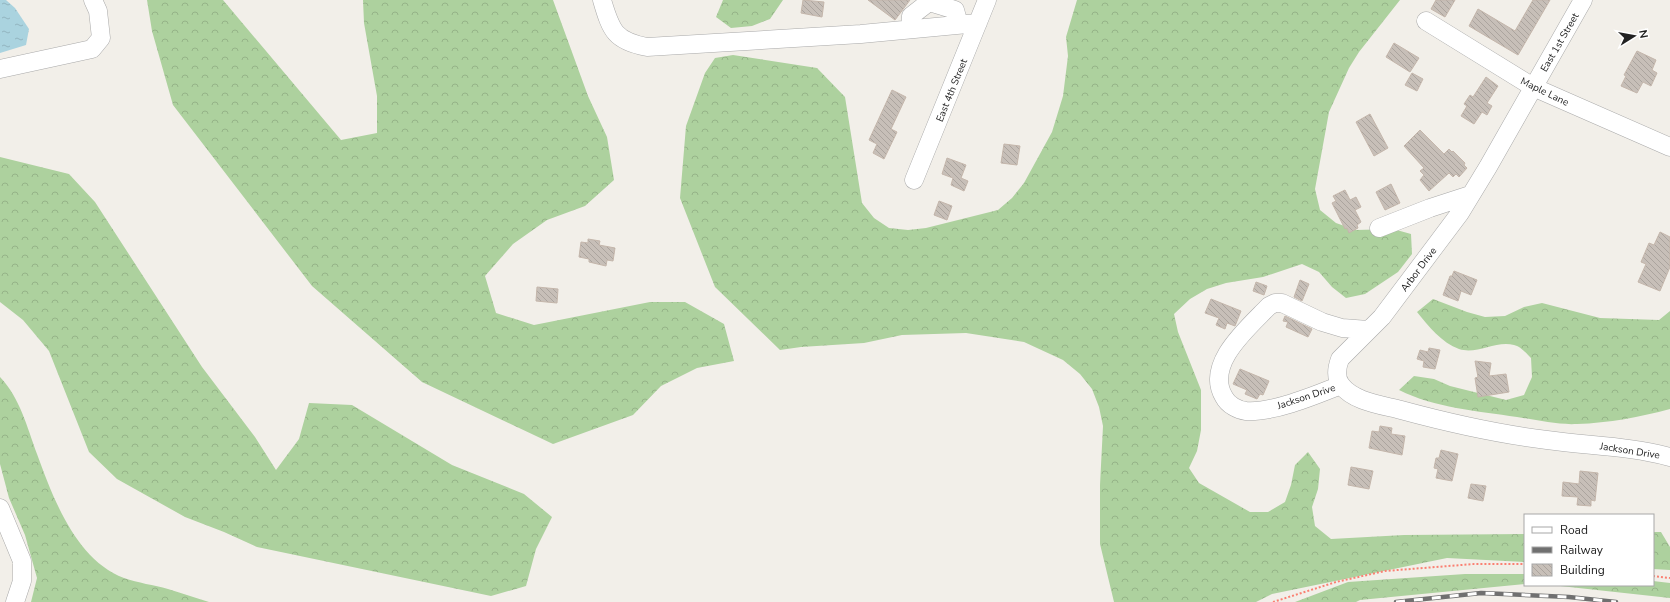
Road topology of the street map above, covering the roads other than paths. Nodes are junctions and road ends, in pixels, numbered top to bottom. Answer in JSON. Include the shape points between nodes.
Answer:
{"nodes":[{"id":1,"x":93,"y":0,"type":"edge"},
{"id":2,"x":602,"y":0,"type":"edge"},
{"id":3,"x":987,"y":0,"type":"edge"},
{"id":4,"x":1583,"y":0,"type":"edge"},
{"id":5,"x":1426,"y":21,"type":"dead end"},
{"id":6,"x":978,"y":23,"type":"junction"},
{"id":7,"x":959,"y":24,"type":"junction"},
{"id":8,"x":910,"y":29,"type":"junction"},
{"id":9,"x":0,"y":69,"type":"edge"},
{"id":10,"x":1533,"y":87,"type":"junction"},
{"id":11,"x":1499,"y":146,"type":"joint"},
{"id":12,"x":1670,"y":147,"type":"edge"},
{"id":13,"x":914,"y":180,"type":"dead end"},
{"id":14,"x":1470,"y":195,"type":"junction"},
{"id":15,"x":1379,"y":228,"type":"dead end"},
{"id":16,"x":1368,"y":330,"type":"junction"},
{"id":17,"x":1340,"y":385,"type":"junction"},
{"id":18,"x":1670,"y":458,"type":"edge"},
{"id":19,"x":0,"y":508,"type":"edge"},
{"id":20,"x":15,"y":602,"type":"edge"}],
"edges":[{"from":1,"to":9,"type":"street","via":[[98,11],[101,38],[92,49]]},
{"from":2,"to":8,"type":"street","via":[[612,28],[620,38],[631,44],[647,47],[854,35]]},
{"from":3,"to":6,"type":"street","name":"East 4th Street"},
{"from":4,"to":10,"type":"street","name":"East 1st Street"},
{"from":5,"to":10,"type":"street","name":"Maple Lane"},
{"from":6,"to":7,"type":"street"},
{"from":6,"to":13,"type":"street","name":"East 4th Street"},
{"from":7,"to":8,"type":"street"},
{"from":7,"to":8,"type":"street","via":[[955,10],[928,2],[911,16]]},
{"from":10,"to":11,"type":"street","name":"East 1st Street"},
{"from":10,"to":12,"type":"street","name":"Maple Lane"},
{"from":11,"to":14,"type":"street","name":"Arbor Drive"},
{"from":14,"to":15,"type":"street"},
{"from":14,"to":16,"type":"street","name":"Arbor Drive","via":[[1460,213],[1382,317]]},
{"from":16,"to":17,"type":"street","name":"Arbor Drive","via":[[1340,359],[1337,377]]},
{"from":16,"to":17,"type":"street","name":"Jackson Drive","via":[[1342,328],[1322,322],[1282,303],[1275,303],[1233,345],[1219,373],[1221,394],[1226,402],[1246,411],[1306,399]]},
{"from":17,"to":18,"type":"street","name":"Jackson Drive","via":[[1355,397],[1492,432],[1548,441],[1618,446]]},
{"from":19,"to":20,"type":"street","via":[[22,561],[22,582]]}]}
